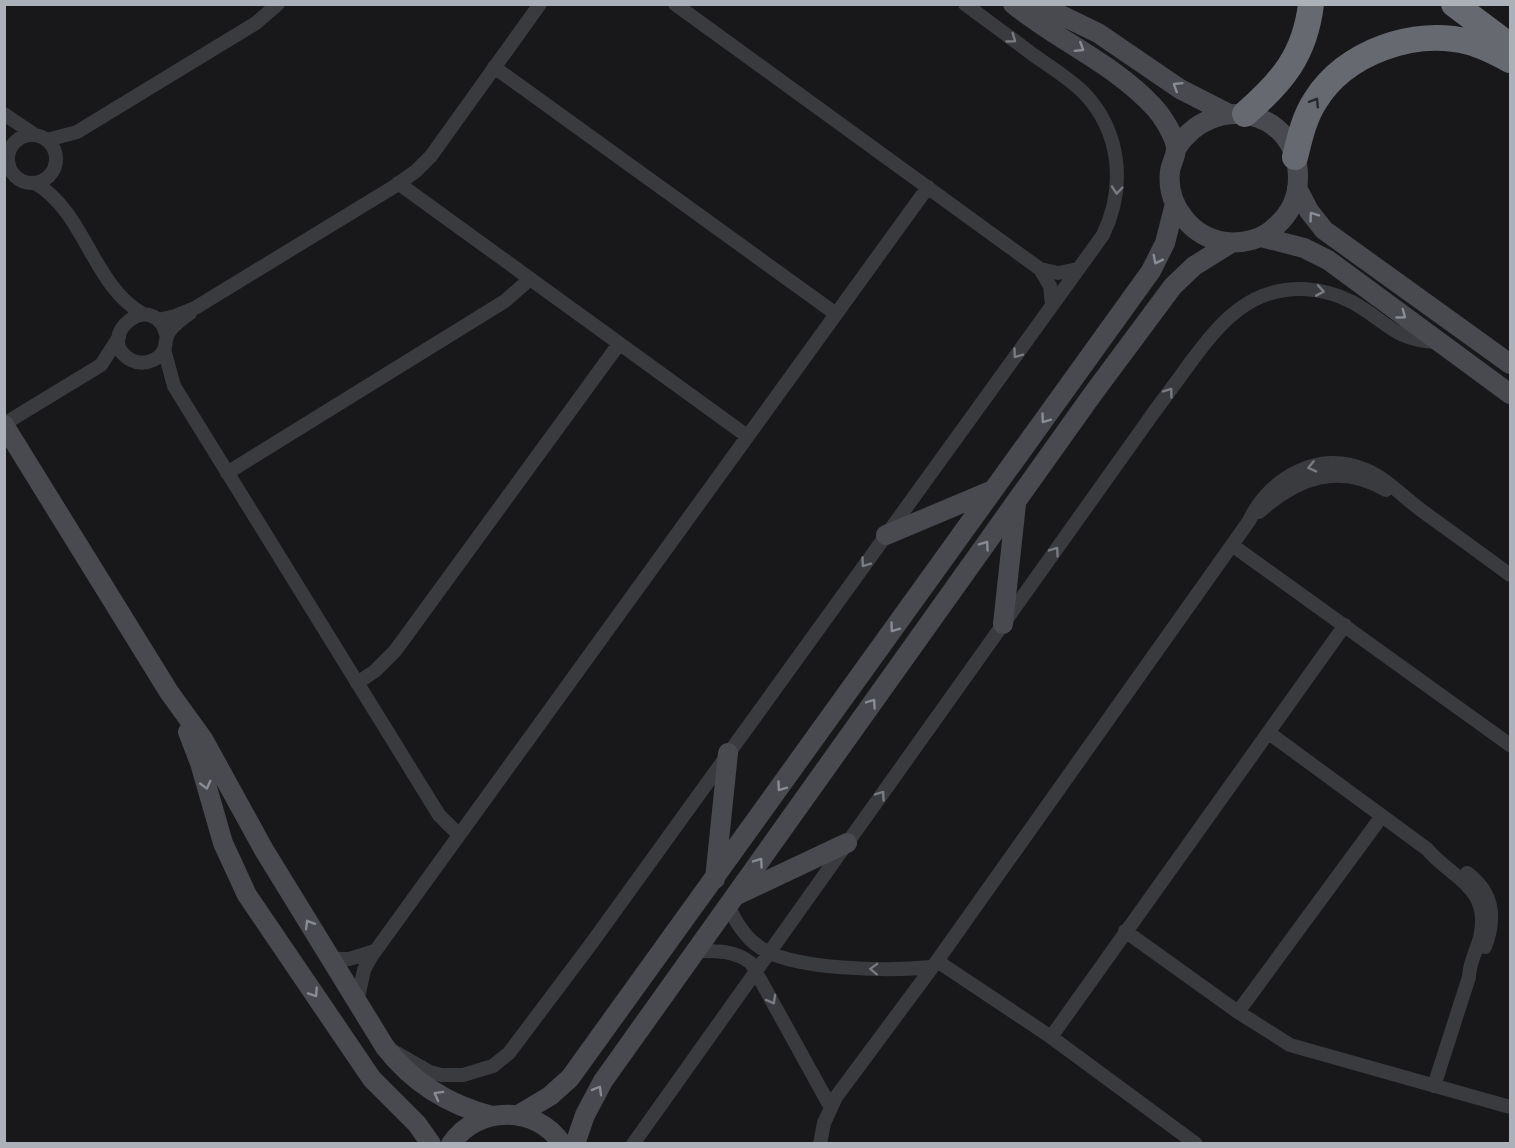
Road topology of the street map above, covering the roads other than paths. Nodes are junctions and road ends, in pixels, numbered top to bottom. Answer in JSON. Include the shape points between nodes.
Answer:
{"nodes":[{"id":1,"x":278,"y":4,"type":"edge"},
{"id":2,"x":675,"y":4,"type":"edge"},
{"id":3,"x":965,"y":4,"type":"edge"},
{"id":4,"x":1013,"y":4,"type":"edge"},
{"id":5,"x":1038,"y":4,"type":"edge"},
{"id":6,"x":1311,"y":4,"type":"edge"},
{"id":7,"x":1454,"y":4,"type":"edge"},
{"id":8,"x":535,"y":6,"type":"edge"},
{"id":9,"x":1510,"y":46,"type":"edge"},
{"id":10,"x":1510,"y":60,"type":"edge"},
{"id":11,"x":494,"y":68,"type":"junction"},
{"id":12,"x":4,"y":114,"type":"edge"},
{"id":13,"x":1237,"y":114,"type":"junction"},
{"id":14,"x":77,"y":132,"type":"junction"},
{"id":15,"x":41,"y":138,"type":"junction"},
{"id":16,"x":12,"y":146,"type":"junction"},
{"id":17,"x":1176,"y":149,"type":"junction"},
{"id":18,"x":1295,"y":157,"type":"junction"},
{"id":19,"x":56,"y":164,"type":"junction"},
{"id":20,"x":7,"y":167,"type":"edge"},
{"id":21,"x":28,"y":182,"type":"junction"},
{"id":22,"x":4,"y":183,"type":"edge"},
{"id":23,"x":398,"y":183,"type":"junction"},
{"id":24,"x":928,"y":187,"type":"junction"},
{"id":25,"x":1298,"y":188,"type":"junction"},
{"id":26,"x":1175,"y":204,"type":"junction"},
{"id":27,"x":61,"y":205,"type":"junction"},
{"id":28,"x":1261,"y":237,"type":"junction"},
{"id":29,"x":1231,"y":243,"type":"junction"},
{"id":30,"x":1040,"y":269,"type":"junction"},
{"id":31,"x":1078,"y":269,"type":"junction"},
{"id":32,"x":530,"y":279,"type":"junction"},
{"id":33,"x":116,"y":293,"type":"junction"},
{"id":34,"x":1052,"y":305,"type":"junction"},
{"id":35,"x":195,"y":308,"type":"junction"},
{"id":36,"x":143,"y":314,"type":"junction"},
{"id":37,"x":836,"y":314,"type":"junction"},
{"id":38,"x":158,"y":320,"type":"junction"},
{"id":39,"x":121,"y":331,"type":"junction"},
{"id":40,"x":1439,"y":342,"type":"junction"},
{"id":41,"x":166,"y":343,"type":"junction"},
{"id":42,"x":619,"y":344,"type":"junction"},
{"id":43,"x":140,"y":362,"type":"junction"},
{"id":44,"x":1510,"y":364,"type":"edge"},
{"id":45,"x":101,"y":365,"type":"junction"},
{"id":46,"x":174,"y":386,"type":"junction"},
{"id":47,"x":1510,"y":394,"type":"edge"},
{"id":48,"x":4,"y":424,"type":"edge"},
{"id":49,"x":747,"y":436,"type":"junction"},
{"id":50,"x":227,"y":473,"type":"junction"},
{"id":51,"x":993,"y":490,"type":"junction"},
{"id":52,"x":1016,"y":502,"type":"junction"},
{"id":53,"x":886,"y":535,"type":"junction"},
{"id":54,"x":1232,"y":544,"type":"junction"},
{"id":55,"x":1510,"y":575,"type":"edge"},
{"id":56,"x":1003,"y":624,"type":"junction"},
{"id":57,"x":1345,"y":625,"type":"junction"},
{"id":58,"x":357,"y":683,"type":"junction"},
{"id":59,"x":170,"y":692,"type":"junction"},
{"id":60,"x":1269,"y":733,"type":"junction"},
{"id":61,"x":1510,"y":745,"type":"edge"},
{"id":62,"x":728,"y":753,"type":"junction"},
{"id":63,"x":1382,"y":816,"type":"junction"},
{"id":64,"x":458,"y":834,"type":"junction"},
{"id":65,"x":847,"y":843,"type":"junction"},
{"id":66,"x":715,"y":880,"type":"junction"},
{"id":67,"x":732,"y":901,"type":"junction"},
{"id":68,"x":1125,"y":931,"type":"junction"},
{"id":69,"x":375,"y":951,"type":"junction"},
{"id":70,"x":696,"y":951,"type":"junction"},
{"id":71,"x":768,"y":953,"type":"junction"},
{"id":72,"x":331,"y":959,"type":"junction"},
{"id":73,"x":934,"y":964,"type":"junction"},
{"id":74,"x":756,"y":971,"type":"junction"},
{"id":75,"x":357,"y":1002,"type":"junction"},
{"id":76,"x":1238,"y":1012,"type":"junction"},
{"id":77,"x":1051,"y":1037,"type":"junction"},
{"id":78,"x":383,"y":1045,"type":"junction"},
{"id":79,"x":1434,"y":1086,"type":"junction"},
{"id":80,"x":830,"y":1106,"type":"junction"},
{"id":81,"x":1510,"y":1107,"type":"edge"},
{"id":82,"x":518,"y":1115,"type":"junction"},
{"id":83,"x":492,"y":1116,"type":"junction"},
{"id":84,"x":431,"y":1143,"type":"edge"},
{"id":85,"x":452,"y":1143,"type":"edge"},
{"id":86,"x":562,"y":1143,"type":"edge"},
{"id":87,"x":575,"y":1143,"type":"edge"},
{"id":88,"x":633,"y":1143,"type":"edge"},
{"id":89,"x":820,"y":1143,"type":"edge"},
{"id":90,"x":1196,"y":1143,"type":"edge"}],
"edges":[{"from":1,"to":14,"type":"street","via":[[256,23]]},
{"from":2,"to":24,"type":"street"},
{"from":3,"to":31,"type":"street","one_way":true,"via":[[1082,91],[1109,131],[1117,169],[1115,202],[1103,234]]},
{"from":4,"to":17,"type":"street","one_way":true,"via":[[1099,61],[1146,99],[1167,125]]},
{"from":13,"to":5,"type":"street","one_way":true,"via":[[1180,89],[1098,33]]},
{"from":6,"to":13,"type":"highway","via":[[1306,30],[1287,72],[1272,90]]},
{"from":7,"to":9,"type":"highway"},
{"from":8,"to":11,"type":"street"},
{"from":18,"to":10,"type":"highway","one_way":true,"via":[[1305,117],[1329,82],[1388,45],[1441,38],[1494,50]]},
{"from":11,"to":23,"type":"street","via":[[431,156]]},
{"from":11,"to":37,"type":"street"},
{"from":12,"to":15,"type":"street"},
{"from":12,"to":16,"type":"street"},
{"from":13,"to":17,"type":"street","via":[[1208,119]]},
{"from":13,"to":18,"type":"street","via":[[1267,122],[1284,137]]},
{"from":14,"to":15,"type":"street"},
{"from":14,"to":19,"type":"street"},
{"from":15,"to":16,"type":"street","via":[[22,138]]},
{"from":15,"to":19,"type":"street","via":[[54,149]]},
{"from":16,"to":20,"type":"street"},
{"from":17,"to":26,"type":"street","via":[[1170,171]]},
{"from":18,"to":25,"type":"street"},
{"from":19,"to":21,"type":"street","via":[[47,178]]},
{"from":19,"to":27,"type":"street"},
{"from":20,"to":21,"type":"street"},
{"from":21,"to":22,"type":"street"},
{"from":21,"to":27,"type":"street","via":[[47,191]]},
{"from":23,"to":32,"type":"street"},
{"from":23,"to":35,"type":"street"},
{"from":24,"to":30,"type":"street"},
{"from":24,"to":37,"type":"street"},
{"from":25,"to":28,"type":"street","via":[[1288,213]]},
{"from":44,"to":25,"type":"street","one_way":true,"via":[[1324,230],[1309,212]]},
{"from":26,"to":29,"type":"street","via":[[1194,228]]},
{"from":26,"to":51,"type":"street","one_way":true,"via":[[1165,243],[1151,272]]},
{"from":27,"to":33,"type":"street"},
{"from":28,"to":29,"type":"street"},
{"from":28,"to":40,"type":"street","one_way":true,"via":[[1291,243],[1322,257]]},
{"from":29,"to":52,"type":"street","via":[[1194,266],[1173,286]]},
{"from":30,"to":31,"type":"street","via":[[1058,273]]},
{"from":30,"to":34,"type":"street","via":[[1050,286]]},
{"from":31,"to":34,"type":"street"},
{"from":32,"to":42,"type":"street"},
{"from":32,"to":50,"type":"street","via":[[505,301]]},
{"from":33,"to":36,"type":"street"},
{"from":33,"to":39,"type":"street"},
{"from":34,"to":53,"type":"street","one_way":true},
{"from":35,"to":38,"type":"street"},
{"from":35,"to":41,"type":"street"},
{"from":36,"to":38,"type":"street"},
{"from":36,"to":39,"type":"street","via":[[133,317]]},
{"from":37,"to":49,"type":"street"},
{"from":38,"to":41,"type":"street","via":[[165,330]]},
{"from":39,"to":43,"type":"street","via":[[122,350],[131,360]]},
{"from":39,"to":45,"type":"street"},
{"from":40,"to":47,"type":"street"},
{"from":56,"to":40,"type":"street","one_way":true,"via":[[1212,334],[1242,306],[1276,292],[1314,290],[1351,301],[1406,337]]},
{"from":41,"to":43,"type":"street","via":[[156,359]]},
{"from":41,"to":46,"type":"street"},
{"from":42,"to":49,"type":"street"},
{"from":42,"to":58,"type":"street","via":[[395,651]]},
{"from":43,"to":45,"type":"street"},
{"from":43,"to":46,"type":"street"},
{"from":45,"to":48,"type":"street"},
{"from":46,"to":50,"type":"street"},
{"from":48,"to":59,"type":"street"},
{"from":49,"to":64,"type":"street"},
{"from":50,"to":58,"type":"street"},
{"from":51,"to":53,"type":"street"},
{"from":51,"to":66,"type":"street","one_way":true},
{"from":52,"to":56,"type":"street"},
{"from":67,"to":52,"type":"street","one_way":true},
{"from":53,"to":62,"type":"street","one_way":true},
{"from":54,"to":55,"type":"street","via":[[1249,521],[1291,488],[1311,479],[1353,477],[1419,509]]},
{"from":54,"to":57,"type":"street"},
{"from":54,"to":73,"type":"street"},
{"from":65,"to":56,"type":"street","one_way":true},
{"from":57,"to":60,"type":"street"},
{"from":57,"to":61,"type":"street"},
{"from":58,"to":64,"type":"street","via":[[440,815]]},
{"from":72,"to":59,"type":"street","one_way":true,"via":[[264,850],[203,739]]},
{"from":59,"to":84,"type":"street","one_way":true,"via":[[200,763],[223,843],[247,895],[369,1074]]},
{"from":60,"to":63,"type":"street"},
{"from":60,"to":68,"type":"street"},
{"from":62,"to":66,"type":"street"},
{"from":62,"to":78,"type":"street","via":[[502,1060],[474,1073],[441,1075]]},
{"from":63,"to":76,"type":"street"},
{"from":63,"to":79,"type":"street","via":[[1466,882],[1479,905],[1481,931]]},
{"from":64,"to":69,"type":"street"},
{"from":65,"to":67,"type":"street"},
{"from":65,"to":71,"type":"street"},
{"from":66,"to":82,"type":"street","via":[[570,1078],[550,1096]]},
{"from":67,"to":70,"type":"street"},
{"from":67,"to":71,"type":"street","via":[[734,917],[748,938]]},
{"from":68,"to":76,"type":"street"},
{"from":68,"to":77,"type":"street"},
{"from":69,"to":72,"type":"street","via":[[349,959]]},
{"from":69,"to":75,"type":"street","via":[[364,970]]},
{"from":70,"to":74,"type":"street","via":[[730,952],[744,957]]},
{"from":87,"to":70,"type":"street","one_way":true,"via":[[603,1081]]},
{"from":73,"to":71,"type":"street","one_way":true,"via":[[888,970],[846,968]]},
{"from":71,"to":74,"type":"street"},
{"from":72,"to":75,"type":"street"},
{"from":73,"to":77,"type":"street"},
{"from":73,"to":80,"type":"street"},
{"from":74,"to":80,"type":"street","one_way":true},
{"from":74,"to":88,"type":"street"},
{"from":75,"to":78,"type":"street"},
{"from":76,"to":79,"type":"street","via":[[1290,1045]]},
{"from":77,"to":90,"type":"street"},
{"from":83,"to":78,"type":"street","one_way":true,"via":[[452,1102],[423,1086]]},
{"from":79,"to":81,"type":"street"},
{"from":80,"to":89,"type":"street"},
{"from":82,"to":83,"type":"street"},
{"from":82,"to":86,"type":"street","via":[[540,1123]]},
{"from":83,"to":85,"type":"street","via":[[466,1128]]}]}
